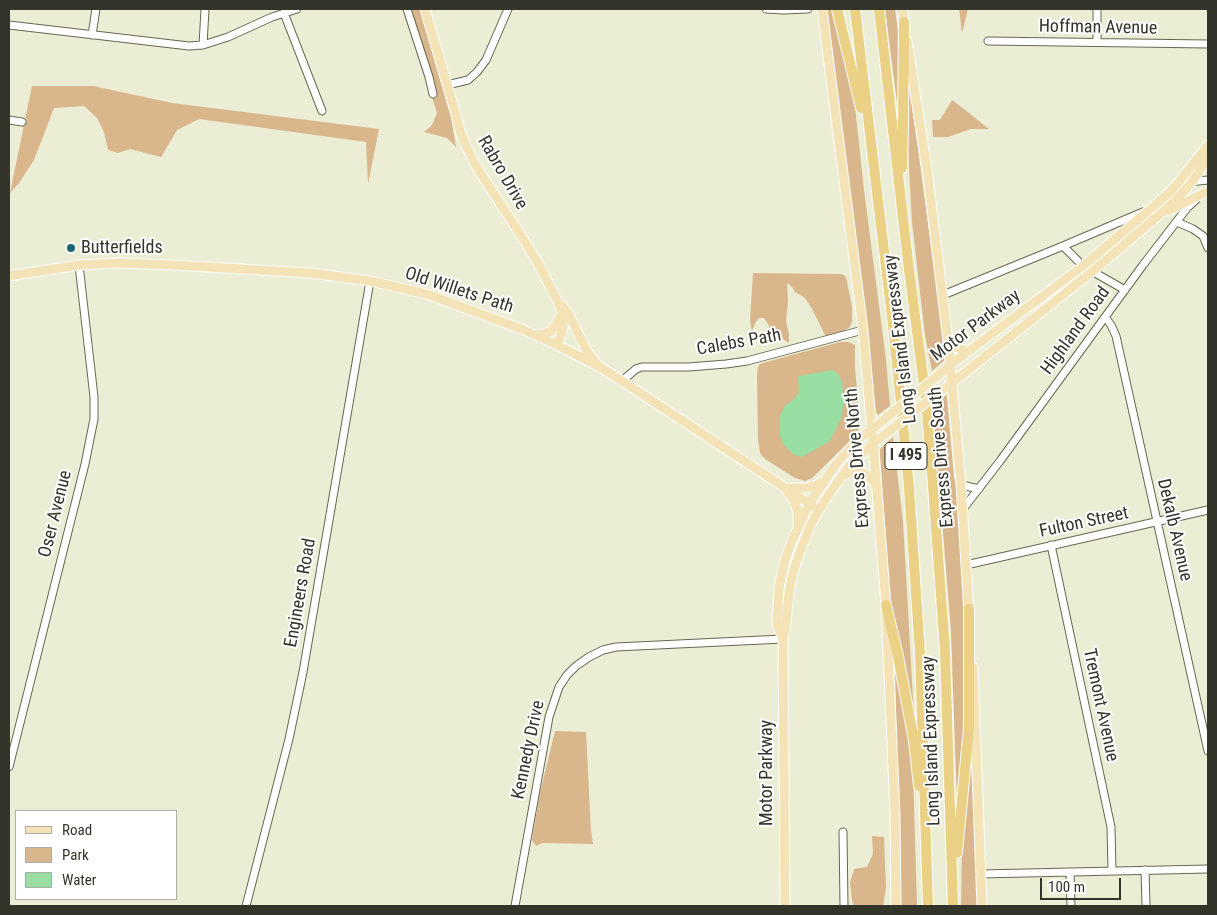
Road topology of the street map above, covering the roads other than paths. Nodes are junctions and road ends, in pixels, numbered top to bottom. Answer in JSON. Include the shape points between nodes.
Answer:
{"nodes":[{"id":1,"x":96,"y":9,"type":"edge"},
{"id":2,"x":205,"y":9,"type":"edge"},
{"id":3,"x":297,"y":9,"type":"edge"},
{"id":4,"x":407,"y":9,"type":"edge"},
{"id":5,"x":425,"y":9,"type":"edge"},
{"id":6,"x":508,"y":9,"type":"edge"},
{"id":7,"x":766,"y":9,"type":"edge"},
{"id":8,"x":808,"y":9,"type":"edge"},
{"id":9,"x":822,"y":9,"type":"edge"},
{"id":10,"x":837,"y":9,"type":"edge"},
{"id":11,"x":855,"y":9,"type":"edge"},
{"id":12,"x":879,"y":9,"type":"edge"},
{"id":13,"x":902,"y":9,"type":"edge"},
{"id":14,"x":1097,"y":9,"type":"edge"},
{"id":15,"x":284,"y":13,"type":"junction"},
{"id":16,"x":904,"y":22,"type":"junction"},
{"id":17,"x":9,"y":25,"type":"edge"},
{"id":18,"x":92,"y":35,"type":"junction"},
{"id":19,"x":988,"y":41,"type":"dead end"},
{"id":20,"x":1096,"y":42,"type":"junction"},
{"id":21,"x":1208,"y":44,"type":"edge"},
{"id":22,"x":203,"y":45,"type":"junction"},
{"id":23,"x":447,"y":84,"type":"junction"},
{"id":24,"x":433,"y":94,"type":"dead end"},
{"id":25,"x":322,"y":112,"type":"dead end"},
{"id":26,"x":9,"y":120,"type":"edge"},
{"id":27,"x":22,"y":122,"type":"dead end"},
{"id":28,"x":1208,"y":145,"type":"edge"},
{"id":29,"x":1208,"y":158,"type":"edge"},
{"id":30,"x":1208,"y":180,"type":"edge"},
{"id":31,"x":1192,"y":182,"type":"junction"},
{"id":32,"x":1178,"y":183,"type":"junction"},
{"id":33,"x":900,"y":188,"type":"junction"},
{"id":34,"x":1205,"y":193,"type":"edge"},
{"id":35,"x":1150,"y":209,"type":"junction"},
{"id":36,"x":1159,"y":215,"type":"junction"},
{"id":37,"x":1177,"y":222,"type":"junction"},
{"id":38,"x":881,"y":224,"type":"junction"},
{"id":39,"x":1063,"y":246,"type":"junction"},
{"id":40,"x":1208,"y":248,"type":"edge"},
{"id":41,"x":79,"y":265,"type":"junction"},
{"id":42,"x":1082,"y":266,"type":"junction"},
{"id":43,"x":1093,"y":271,"type":"junction"},
{"id":44,"x":9,"y":276,"type":"edge"},
{"id":45,"x":370,"y":281,"type":"junction"},
{"id":46,"x":1124,"y":290,"type":"junction"},
{"id":47,"x":943,"y":295,"type":"junction"},
{"id":48,"x":556,"y":298,"type":"junction"},
{"id":49,"x":563,"y":314,"type":"junction"},
{"id":50,"x":1106,"y":318,"type":"junction"},
{"id":51,"x":863,"y":330,"type":"junction"},
{"id":52,"x":534,"y":335,"type":"junction"},
{"id":53,"x":948,"y":341,"type":"junction"},
{"id":54,"x":557,"y":345,"type":"junction"},
{"id":55,"x":970,"y":350,"type":"junction"},
{"id":56,"x":950,"y":365,"type":"junction"},
{"id":57,"x":600,"y":368,"type":"junction"},
{"id":58,"x":622,"y":381,"type":"junction"},
{"id":59,"x":952,"y":384,"type":"junction"},
{"id":60,"x":874,"y":428,"type":"junction"},
{"id":61,"x":876,"y":441,"type":"junction"},
{"id":62,"x":842,"y":476,"type":"junction"},
{"id":63,"x":824,"y":481,"type":"junction"},
{"id":64,"x":876,"y":484,"type":"junction"},
{"id":65,"x":962,"y":484,"type":"junction"},
{"id":66,"x":785,"y":488,"type":"junction"},
{"id":67,"x":979,"y":489,"type":"junction"},
{"id":68,"x":809,"y":504,"type":"junction"},
{"id":69,"x":963,"y":509,"type":"junction"},
{"id":70,"x":819,"y":510,"type":"junction"},
{"id":71,"x":1208,"y":510,"type":"edge"},
{"id":72,"x":1156,"y":522,"type":"junction"},
{"id":73,"x":798,"y":527,"type":"junction"},
{"id":74,"x":1051,"y":545,"type":"junction"},
{"id":75,"x":966,"y":565,"type":"junction"},
{"id":76,"x":886,"y":605,"type":"junction"},
{"id":77,"x":969,"y":609,"type":"junction"},
{"id":78,"x":783,"y":639,"type":"junction"},
{"id":79,"x":1208,"y":751,"type":"edge"},
{"id":80,"x":9,"y":766,"type":"edge"},
{"id":81,"x":843,"y":832,"type":"dead end"},
{"id":82,"x":1208,"y":869,"type":"edge"},
{"id":83,"x":1145,"y":870,"type":"junction"},
{"id":84,"x":1112,"y":871,"type":"junction"},
{"id":85,"x":1070,"y":872,"type":"junction"},
{"id":86,"x":980,"y":874,"type":"junction"},
{"id":87,"x":246,"y":906,"type":"edge"},
{"id":88,"x":514,"y":906,"type":"edge"},
{"id":89,"x":785,"y":906,"type":"edge"},
{"id":90,"x":844,"y":906,"type":"edge"},
{"id":91,"x":896,"y":906,"type":"edge"},
{"id":92,"x":928,"y":906,"type":"edge"},
{"id":93,"x":954,"y":906,"type":"edge"},
{"id":94,"x":982,"y":906,"type":"edge"},
{"id":95,"x":1071,"y":906,"type":"edge"},
{"id":96,"x":1146,"y":906,"type":"edge"}],
"edges":[{"from":1,"to":18,"type":"street"},
{"from":2,"to":22,"type":"street"},
{"from":3,"to":15,"type":"street"},
{"from":4,"to":24,"type":"street"},
{"from":5,"to":23,"type":"main road","name":"Rabro Drive"},
{"from":6,"to":23,"type":"street","via":[[486,60],[477,72],[468,80]]},
{"from":7,"to":8,"type":"street"},
{"from":9,"to":51,"type":"main road","name":"Express Drive North"},
{"from":10,"to":38,"type":"highway","via":[[860,104]]},
{"from":11,"to":38,"type":"highway","name":"Long Island Expressway","number":"I 495"},
{"from":12,"to":33,"type":"highway","name":"Long Island Expressway","number":"I 495"},
{"from":13,"to":16,"type":"main road","name":"Express Drive South"},
{"from":14,"to":20,"type":"street"},
{"from":15,"to":22,"type":"street"},
{"from":15,"to":25,"type":"street"},
{"from":16,"to":33,"type":"highway"},
{"from":16,"to":47,"type":"main road","name":"Express Drive South"},
{"from":17,"to":18,"type":"street"},
{"from":18,"to":22,"type":"street"},
{"from":19,"to":20,"type":"street","name":"Hoffman Avenue"},
{"from":20,"to":21,"type":"street","name":"Hoffman Avenue"},
{"from":23,"to":48,"type":"main road","name":"Rabro Drive","via":[[470,154]]},
{"from":26,"to":27,"type":"street"},
{"from":28,"to":32,"type":"main road","name":"Motor Parkway"},
{"from":29,"to":31,"type":"main road","name":"Motor Parkway"},
{"from":30,"to":31,"type":"street"},
{"from":31,"to":32,"type":"street"},
{"from":31,"to":36,"type":"main road","name":"Motor Parkway"},
{"from":32,"to":35,"type":"main road","name":"Motor Parkway"},
{"from":33,"to":93,"type":"highway","name":"Long Island Expressway","number":"I 495","via":[[926,400],[939,561]]},
{"from":34,"to":36,"type":"main road"},
{"from":34,"to":37,"type":"street","name":"Highland Road","via":[[1186,208]]},
{"from":35,"to":39,"type":"street"},
{"from":35,"to":42,"type":"main road","name":"Motor Parkway"},
{"from":36,"to":43,"type":"main road","name":"Motor Parkway"},
{"from":37,"to":40,"type":"street","via":[[1203,236]]},
{"from":37,"to":46,"type":"street","name":"Highland Road"},
{"from":38,"to":92,"type":"highway","name":"Long Island Expressway","number":"I 495","via":[[915,563]]},
{"from":39,"to":42,"type":"street"},
{"from":39,"to":47,"type":"street"},
{"from":41,"to":44,"type":"main road","name":"Old Willets Path"},
{"from":41,"to":45,"type":"main road","name":"Old Willets Path","via":[[203,266],[311,273]]},
{"from":41,"to":80,"type":"street","name":"Oser Avenue","via":[[94,419]]},
{"from":42,"to":43,"type":"street"},
{"from":42,"to":55,"type":"main road","name":"Motor Parkway"},
{"from":43,"to":46,"type":"street"},
{"from":43,"to":59,"type":"main road","name":"Motor Parkway"},
{"from":45,"to":52,"type":"main road","name":"Old Willets Path","via":[[427,294]]},
{"from":45,"to":87,"type":"street","name":"Engineers Road","via":[[301,681]]},
{"from":46,"to":50,"type":"street","name":"Highland Road"},
{"from":47,"to":53,"type":"main road","name":"Express Drive South"},
{"from":48,"to":49,"type":"main road","name":"Rabro Drive"},
{"from":48,"to":57,"type":"main road"},
{"from":49,"to":52,"type":"main road","via":[[550,331]]},
{"from":49,"to":54,"type":"main road","via":[[563,328]]},
{"from":50,"to":67,"type":"street","name":"Highland Road"},
{"from":50,"to":72,"type":"street","name":"Dekalb Avenue","via":[[1116,336]]},
{"from":51,"to":58,"type":"street","name":"Calebs Path","via":[[747,361],[689,367],[642,367]]},
{"from":51,"to":60,"type":"main road","name":"Express Drive North"},
{"from":52,"to":54,"type":"main road","name":"Old Willets Path"},
{"from":53,"to":55,"type":"main road","via":[[957,348]]},
{"from":53,"to":56,"type":"main road","name":"Express Drive South"},
{"from":54,"to":57,"type":"main road","name":"Old Willets Path"},
{"from":55,"to":56,"type":"main road","name":"Motor Parkway"},
{"from":56,"to":59,"type":"main road","name":"Express Drive South"},
{"from":56,"to":60,"type":"main road","name":"Motor Parkway","bridge":true},
{"from":57,"to":58,"type":"main road","name":"Old Willets Path"},
{"from":58,"to":66,"type":"main road","name":"Old Willets Path"},
{"from":59,"to":61,"type":"main road","name":"Motor Parkway","bridge":true},
{"from":59,"to":65,"type":"main road","name":"Express Drive South"},
{"from":60,"to":61,"type":"main road","name":"Express Drive North"},
{"from":60,"to":63,"type":"main road","name":"Motor Parkway","via":[[848,450]]},
{"from":61,"to":62,"type":"main road","name":"Motor Parkway"},
{"from":61,"to":64,"type":"main road","name":"Express Drive North"},
{"from":62,"to":64,"type":"main road","via":[[864,473]]},
{"from":62,"to":70,"type":"main road","name":"Motor Parkway"},
{"from":63,"to":66,"type":"main road","via":[[805,488]]},
{"from":63,"to":68,"type":"main road","name":"Motor Parkway"},
{"from":64,"to":76,"type":"main road","name":"Express Drive North"},
{"from":65,"to":67,"type":"street"},
{"from":65,"to":69,"type":"main road","name":"Express Drive South"},
{"from":66,"to":68,"type":"main road","name":"Old Willets Path"},
{"from":66,"to":73,"type":"main road","via":[[794,500]]},
{"from":67,"to":69,"type":"street","name":"Highland Road"},
{"from":68,"to":70,"type":"main road","name":"Old Willets Path"},
{"from":68,"to":73,"type":"main road","name":"Motor Parkway"},
{"from":69,"to":75,"type":"main road","name":"Express Drive South"},
{"from":70,"to":78,"type":"main road","name":"Motor Parkway","via":[[792,576]]},
{"from":71,"to":72,"type":"street","name":"Fulton Street"},
{"from":72,"to":74,"type":"street","name":"Fulton Street"},
{"from":72,"to":79,"type":"street","name":"Dekalb Avenue"},
{"from":73,"to":78,"type":"main road","name":"Motor Parkway","via":[[785,560],[779,588],[776,624]]},
{"from":74,"to":75,"type":"street","name":"Fulton Street"},
{"from":74,"to":84,"type":"street","name":"Tremont Avenue","via":[[1112,827]]},
{"from":75,"to":77,"type":"main road","name":"Express Drive South"},
{"from":76,"to":91,"type":"main road","name":"Express Drive North"},
{"from":76,"to":92,"type":"highway","via":[[914,741]]},
{"from":77,"to":86,"type":"main road","name":"Express Drive South","via":[[977,737]]},
{"from":77,"to":93,"type":"highway","via":[[970,719]]},
{"from":78,"to":88,"type":"street","name":"Kennedy Drive","via":[[616,647],[603,650],[576,666],[559,687],[549,717]]},
{"from":78,"to":89,"type":"main road","name":"Motor Parkway"},
{"from":81,"to":90,"type":"street"},
{"from":82,"to":83,"type":"street"},
{"from":83,"to":84,"type":"street"},
{"from":83,"to":96,"type":"street"},
{"from":84,"to":85,"type":"street"},
{"from":85,"to":86,"type":"street"},
{"from":85,"to":95,"type":"street"},
{"from":86,"to":94,"type":"main road","name":"Express Drive South"}]}
